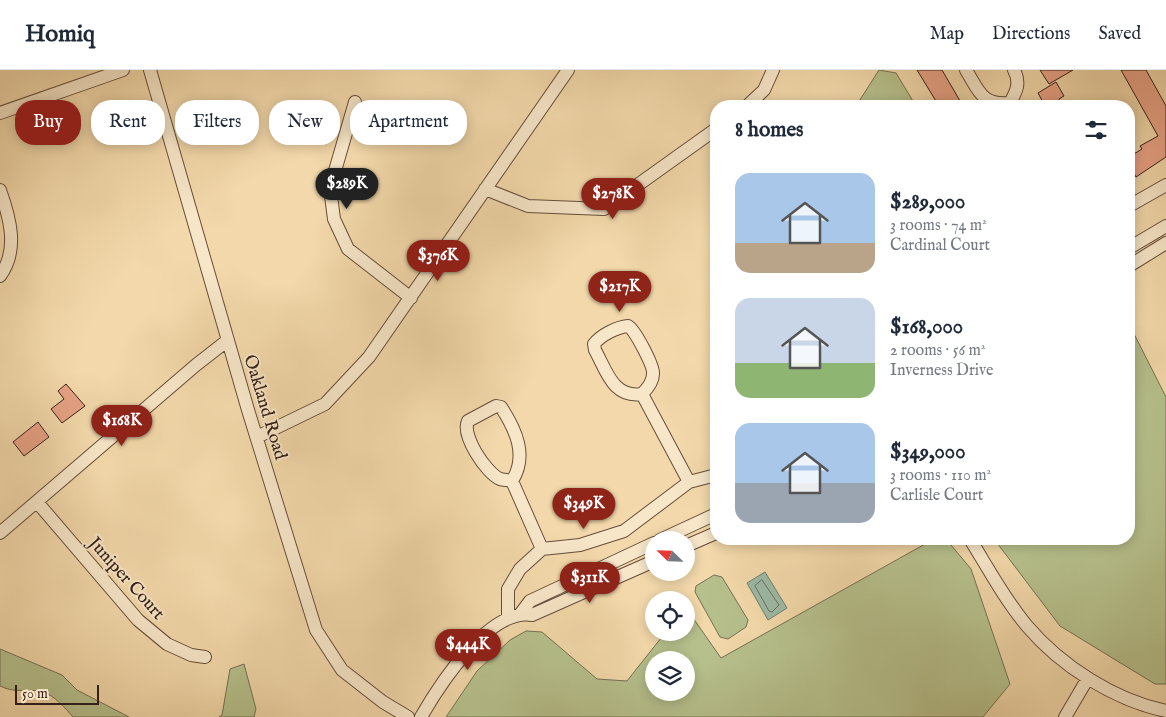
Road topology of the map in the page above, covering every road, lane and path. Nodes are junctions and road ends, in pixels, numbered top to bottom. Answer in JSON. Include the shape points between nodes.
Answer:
{"nodes":[{"id":1,"x":123,"y":70,"type":"edge"},
{"id":2,"x":150,"y":70,"type":"edge"},
{"id":3,"x":773,"y":70,"type":"edge"},
{"id":4,"x":966,"y":70,"type":"edge"},
{"id":5,"x":1014,"y":70,"type":"edge"},
{"id":6,"x":564,"y":71,"type":"edge"},
{"id":7,"x":753,"y":100,"type":"edge"},
{"id":8,"x":986,"y":100,"type":"edge"},
{"id":9,"x":1012,"y":100,"type":"edge"},
{"id":10,"x":0,"y":113,"type":"edge"},
{"id":11,"x":350,"y":122,"type":"edge"},
{"id":12,"x":710,"y":133,"type":"edge"},
{"id":13,"x":1166,"y":186,"type":"edge"},
{"id":14,"x":486,"y":189,"type":"junction"},
{"id":15,"x":0,"y":190,"type":"edge"},
{"id":16,"x":1135,"y":203,"type":"edge"},
{"id":17,"x":1165,"y":229,"type":"edge"},
{"id":18,"x":1166,"y":243,"type":"edge"},
{"id":19,"x":1135,"y":245,"type":"edge"},
{"id":20,"x":1135,"y":262,"type":"edge"},
{"id":21,"x":0,"y":276,"type":"edge"},
{"id":22,"x":410,"y":298,"type":"junction"},
{"id":23,"x":228,"y":340,"type":"junction"},
{"id":24,"x":642,"y":394,"type":"junction"},
{"id":25,"x":257,"y":437,"type":"junction"},
{"id":26,"x":710,"y":477,"type":"edge"},
{"id":27,"x":512,"y":480,"type":"junction"},
{"id":28,"x":689,"y":482,"type":"junction"},
{"id":29,"x":37,"y":502,"type":"junction"},
{"id":30,"x":710,"y":517,"type":"edge"},
{"id":31,"x":679,"y":531,"type":"edge"},
{"id":32,"x":0,"y":534,"type":"edge"},
{"id":33,"x":710,"y":536,"type":"edge"},
{"id":34,"x":695,"y":542,"type":"edge"},
{"id":35,"x":974,"y":545,"type":"edge"},
{"id":36,"x":645,"y":547,"type":"edge"},
{"id":37,"x":542,"y":549,"type":"junction"},
{"id":38,"x":645,"y":565,"type":"edge"},
{"id":39,"x":521,"y":613,"type":"junction"},
{"id":40,"x":508,"y":618,"type":"junction"},
{"id":41,"x":205,"y":657,"type":"dead end"},
{"id":42,"x":1088,"y":678,"type":"junction"},
{"id":43,"x":1166,"y":711,"type":"edge"},
{"id":44,"x":408,"y":717,"type":"edge"},
{"id":45,"x":421,"y":717,"type":"edge"},
{"id":46,"x":1065,"y":717,"type":"edge"}],
"edges":[{"from":1,"to":10,"type":"street"},
{"from":2,"to":23,"type":"street","name":"Oakland Road"},
{"from":3,"to":7,"type":"street","via":[[764,90]]},
{"from":4,"to":8,"type":"street"},
{"from":5,"to":9,"type":"street","via":[[1018,83]]},
{"from":6,"to":14,"type":"street"},
{"from":11,"to":22,"type":"street","via":[[330,188],[334,219],[348,249]]},
{"from":12,"to":14,"type":"street","via":[[604,209],[528,206]]},
{"from":13,"to":16,"type":"street"},
{"from":14,"to":22,"type":"street"},
{"from":15,"to":21,"type":"street","via":[[13,240],[6,269]]},
{"from":17,"to":19,"type":"street"},
{"from":18,"to":20,"type":"street"},
{"from":22,"to":25,"type":"street","via":[[370,357],[325,404]]},
{"from":23,"to":25,"type":"street","name":"Oakland Road"},
{"from":23,"to":29,"type":"street"},
{"from":24,"to":24,"type":"street","via":[[651,380],[652,368],[632,328],[622,327],[598,339],[594,344],[595,350],[616,389],[632,395]]},
{"from":24,"to":28,"type":"street"},
{"from":25,"to":44,"type":"street","name":"Oakland Road","via":[[316,630],[342,670]]},
{"from":26,"to":28,"type":"street"},
{"from":27,"to":27,"type":"street","via":[[501,479],[483,464],[466,432],[468,421],[496,406],[501,407],[520,447],[519,466]]},
{"from":27,"to":37,"type":"street"},
{"from":28,"to":37,"type":"street","via":[[624,531],[580,545]]},
{"from":29,"to":32,"type":"street"},
{"from":29,"to":41,"type":"street","name":"Juniper Court","via":[[138,620],[167,644],[191,655]]},
{"from":30,"to":31,"type":"street"},
{"from":33,"to":34,"type":"street"},
{"from":35,"to":42,"type":"street","via":[[1026,625],[1050,650]]},
{"from":36,"to":39,"type":"street","via":[[530,601]]},
{"from":37,"to":40,"type":"street","via":[[520,569],[508,589]]},
{"from":38,"to":39,"type":"street","via":[[532,615]]},
{"from":39,"to":40,"type":"street"},
{"from":40,"to":45,"type":"street","via":[[452,667]]},
{"from":42,"to":43,"type":"street","via":[[1136,702]]},
{"from":42,"to":46,"type":"street"}]}
